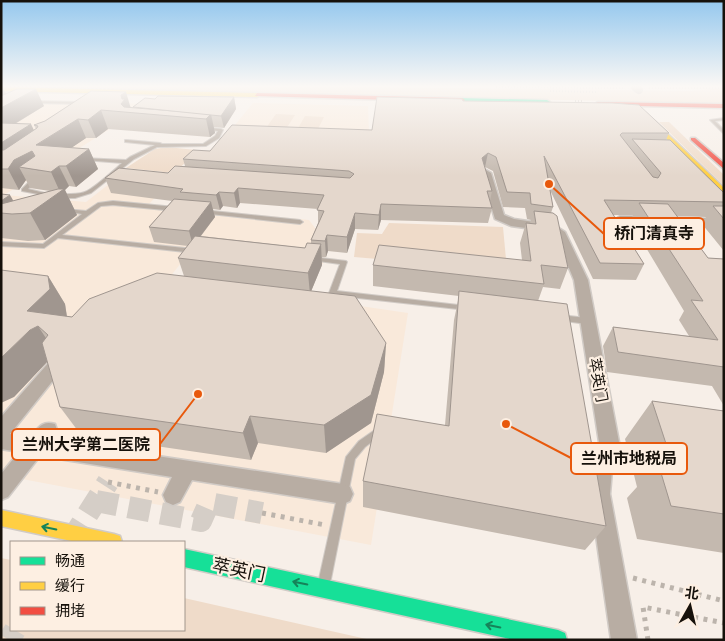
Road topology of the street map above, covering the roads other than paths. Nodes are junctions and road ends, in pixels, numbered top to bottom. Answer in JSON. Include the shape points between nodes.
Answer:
{"nodes":[{"id":1,"x":647,"y":117,"type":"edge"},
{"id":2,"x":668,"y":117,"type":"edge"},
{"id":3,"x":671,"y":119,"type":"dead end"},
{"id":4,"x":724,"y":119,"type":"edge"},
{"id":5,"x":198,"y":128,"type":"edge"},
{"id":6,"x":681,"y":128,"type":"dead end"},
{"id":7,"x":724,"y":133,"type":"edge"},
{"id":8,"x":127,"y":141,"type":"dead end"},
{"id":9,"x":162,"y":144,"type":"junction"},
{"id":10,"x":119,"y":145,"type":"dead end"},
{"id":11,"x":152,"y":148,"type":"junction"},
{"id":12,"x":79,"y":158,"type":"edge"},
{"id":13,"x":127,"y":162,"type":"junction"},
{"id":14,"x":722,"y":165,"type":"edge"},
{"id":15,"x":486,"y":172,"type":"edge"},
{"id":16,"x":41,"y":174,"type":"edge"},
{"id":17,"x":721,"y":195,"type":"edge"},
{"id":18,"x":62,"y":210,"type":"edge"},
{"id":19,"x":182,"y":210,"type":"edge"},
{"id":20,"x":192,"y":211,"type":"edge"},
{"id":21,"x":87,"y":213,"type":"junction"},
{"id":22,"x":620,"y":218,"type":"dead end"},
{"id":23,"x":648,"y":219,"type":"edge"},
{"id":24,"x":667,"y":219,"type":"edge"},
{"id":25,"x":724,"y":221,"type":"edge"},
{"id":26,"x":300,"y":222,"type":"dead end"},
{"id":27,"x":57,"y":236,"type":"junction"},
{"id":28,"x":1,"y":244,"type":"edge"},
{"id":29,"x":206,"y":252,"type":"edge"},
{"id":30,"x":307,"y":259,"type":"edge"},
{"id":31,"x":480,"y":309,"type":"edge"},
{"id":32,"x":548,"y":317,"type":"edge"},
{"id":33,"x":587,"y":321,"type":"junction"},
{"id":34,"x":57,"y":364,"type":"edge"},
{"id":35,"x":383,"y":427,"type":"edge"},
{"id":36,"x":48,"y":430,"type":"dead end"},
{"id":37,"x":1,"y":431,"type":"edge"},
{"id":38,"x":1,"y":441,"type":"edge"},
{"id":39,"x":34,"y":448,"type":"junction"},
{"id":40,"x":187,"y":470,"type":"junction"},
{"id":41,"x":1,"y":490,"type":"edge"},
{"id":42,"x":343,"y":494,"type":"junction"},
{"id":43,"x":173,"y":495,"type":"road end"},
{"id":44,"x":1,"y":518,"type":"edge"},
{"id":45,"x":109,"y":541,"type":"edge"},
{"id":46,"x":185,"y":558,"type":"edge"},
{"id":47,"x":323,"y":588,"type":"junction"},
{"id":48,"x":558,"y":640,"type":"edge"},
{"id":49,"x":624,"y":640,"type":"edge"}],
"edges":[{"from":1,"to":17,"type":"main road"},
{"from":2,"to":3,"type":"main road"},
{"from":4,"to":7,"type":"lane","via":[[712,120]]},
{"from":5,"to":9,"type":"lane","via":[[221,130],[202,148]]},
{"from":6,"to":14,"type":"main road"},
{"from":8,"to":9,"type":"lane"},
{"from":9,"to":11,"type":"lane"},
{"from":10,"to":11,"type":"lane"},
{"from":11,"to":13,"type":"lane"},
{"from":12,"to":13,"type":"lane"},
{"from":13,"to":16,"type":"lane","via":[[89,192],[75,196],[24,190]]},
{"from":15,"to":33,"type":"street","name":"萃英门","via":[[499,217],[550,228],[561,235],[581,280]]},
{"from":18,"to":21,"type":"lane"},
{"from":19,"to":21,"type":"lane","via":[[113,203],[100,204]]},
{"from":20,"to":26,"type":"lane"},
{"from":21,"to":27,"type":"lane"},
{"from":22,"to":23,"type":"lane"},
{"from":24,"to":25,"type":"lane"},
{"from":27,"to":28,"type":"lane","via":[[44,246]]},
{"from":27,"to":29,"type":"lane"},
{"from":30,"to":31,"type":"lane","via":[[344,262],[333,293]]},
{"from":32,"to":33,"type":"lane"},
{"from":33,"to":49,"type":"street","name":"萃英门","via":[[609,442],[600,494]]},
{"from":34,"to":37,"type":"street"},
{"from":35,"to":42,"type":"lane","via":[[351,457]]},
{"from":36,"to":39,"type":"street"},
{"from":38,"to":39,"type":"street"},
{"from":39,"to":40,"type":"street"},
{"from":39,"to":41,"type":"street"},
{"from":40,"to":42,"type":"street"},
{"from":40,"to":43,"type":"street"},
{"from":42,"to":47,"type":"lane"},
{"from":45,"to":44,"type":"main road","one_way":true},
{"from":47,"to":46,"type":"main road","name":"萃英门","one_way":true},
{"from":48,"to":47,"type":"main road","name":"萃英门","one_way":true}]}
